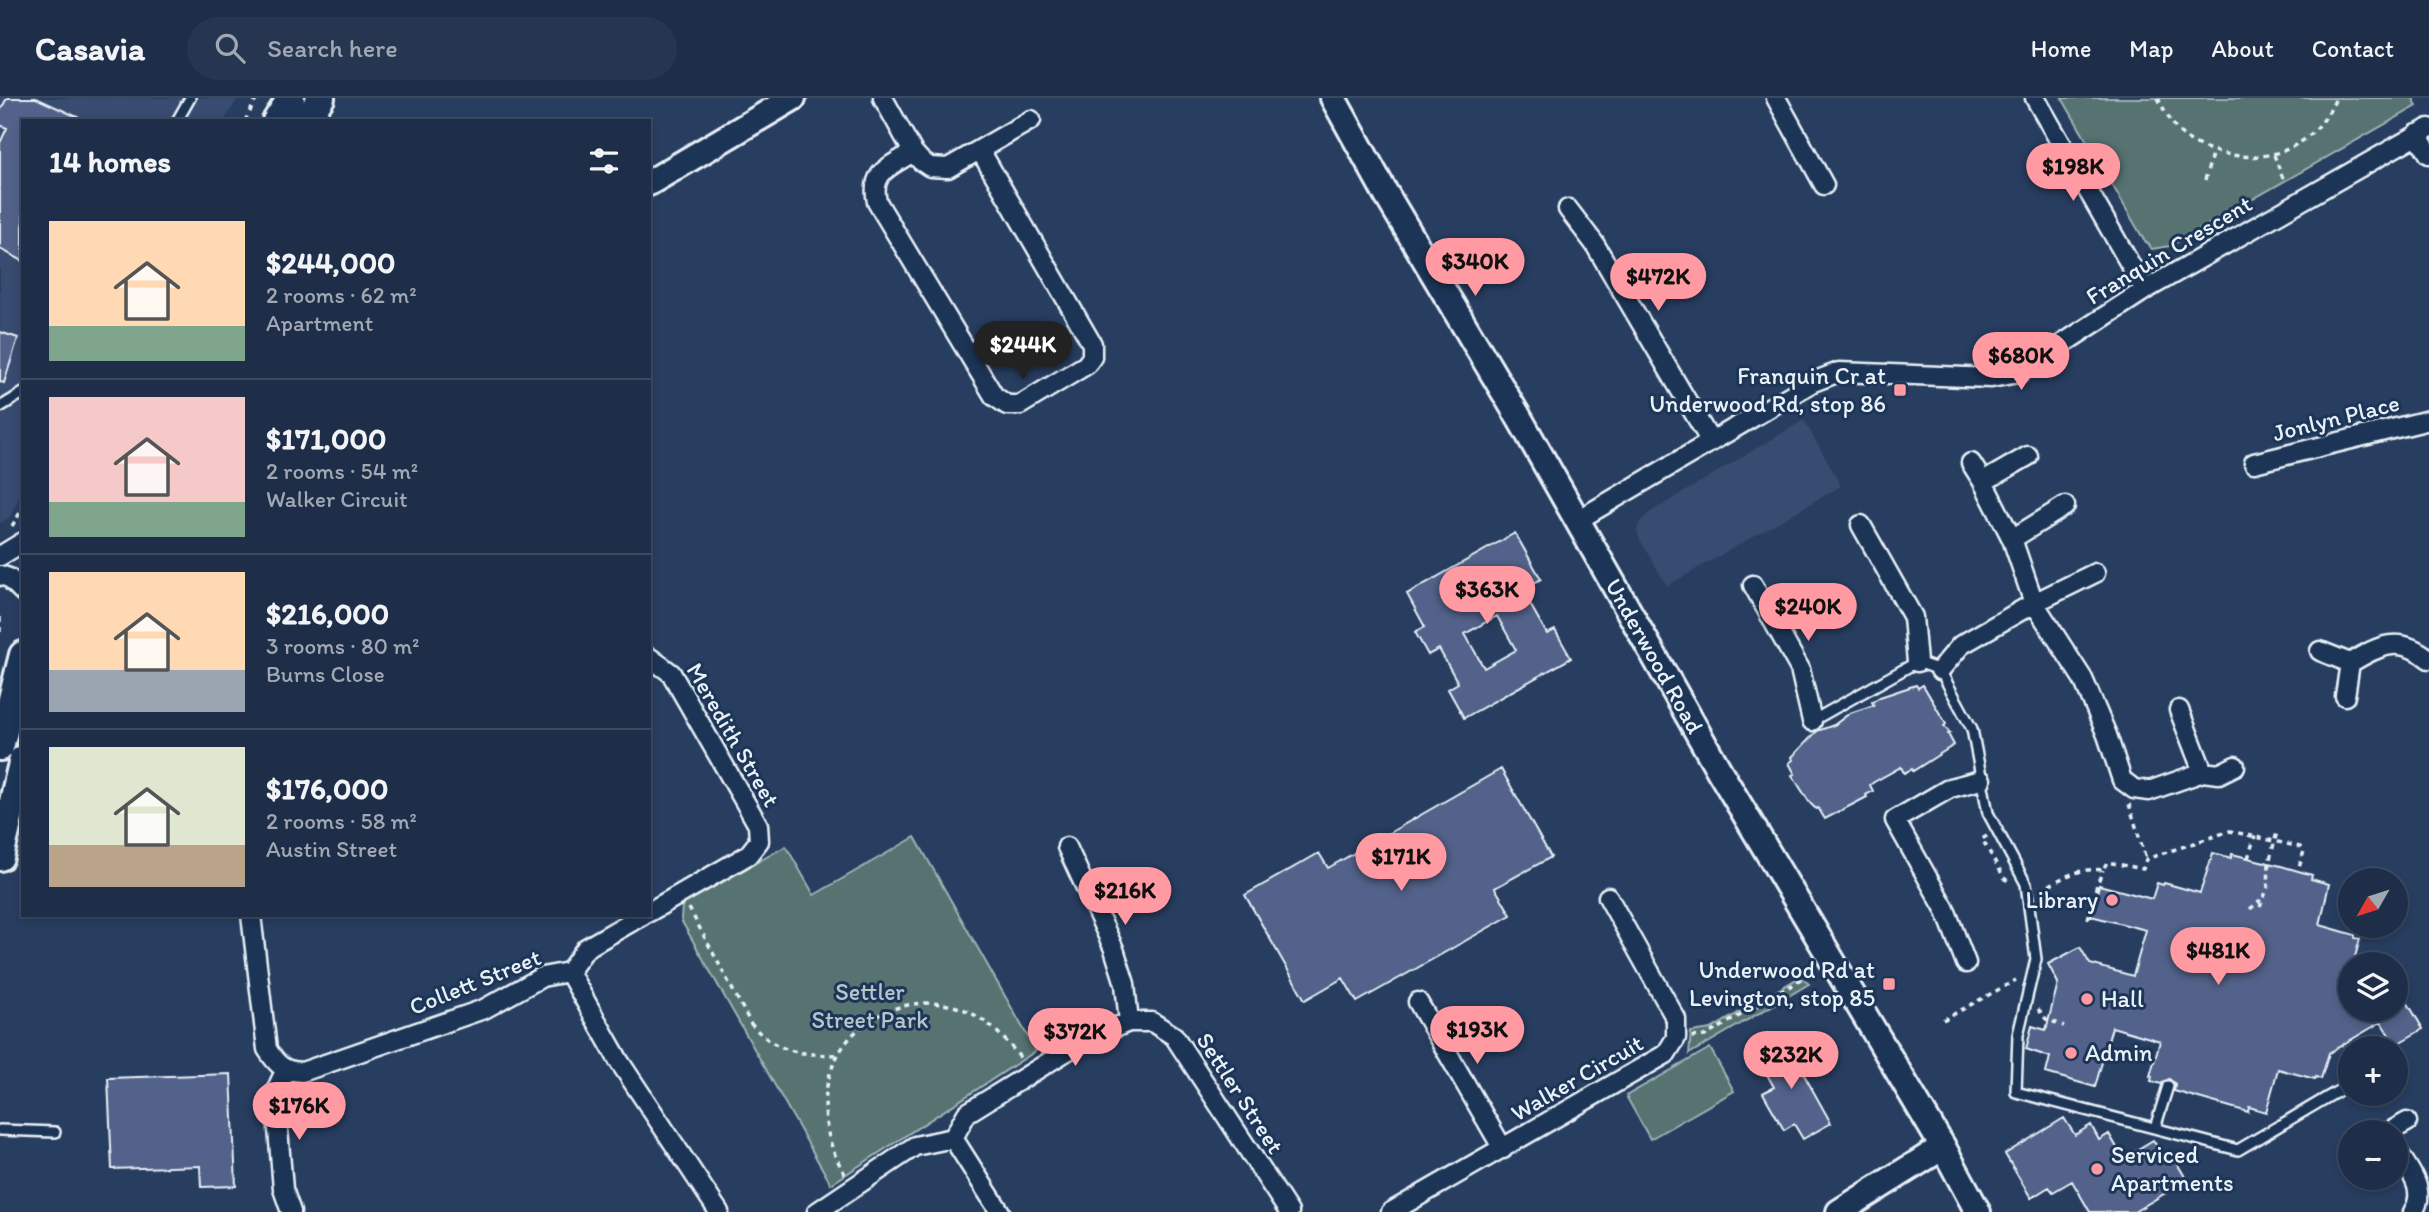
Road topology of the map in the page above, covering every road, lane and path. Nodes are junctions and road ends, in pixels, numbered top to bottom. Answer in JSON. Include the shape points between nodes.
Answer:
{"nodes":[{"id":1,"x":190,"y":98,"type":"edge"},
{"id":2,"x":257,"y":98,"type":"edge"},
{"id":3,"x":290,"y":98,"type":"edge"},
{"id":4,"x":321,"y":98,"type":"edge"},
{"id":5,"x":793,"y":98,"type":"edge"},
{"id":6,"x":883,"y":98,"type":"edge"},
{"id":7,"x":1333,"y":98,"type":"edge"},
{"id":8,"x":1776,"y":98,"type":"edge"},
{"id":9,"x":2035,"y":98,"type":"edge"},
{"id":10,"x":2158,"y":98,"type":"edge"},
{"id":11,"x":2336,"y":98,"type":"edge"},
{"id":12,"x":178,"y":119,"type":"edge"},
{"id":13,"x":246,"y":119,"type":"edge"},
{"id":14,"x":277,"y":119,"type":"edge"},
{"id":15,"x":307,"y":119,"type":"edge"},
{"id":16,"x":1031,"y":120,"type":"dead end"},
{"id":17,"x":2423,"y":131,"type":"edge"},
{"id":18,"x":980,"y":150,"type":"junction"},
{"id":19,"x":2213,"y":151,"type":"junction"},
{"id":20,"x":913,"y":152,"type":"junction"},
{"id":21,"x":2429,"y":154,"type":"edge"},
{"id":22,"x":2274,"y":155,"type":"junction"},
{"id":23,"x":2205,"y":180,"type":"dead end"},
{"id":24,"x":2284,"y":181,"type":"dead end"},
{"id":25,"x":651,"y":182,"type":"edge"},
{"id":26,"x":1824,"y":185,"type":"dead end"},
{"id":27,"x":1568,"y":209,"type":"dead end"},
{"id":28,"x":2145,"y":290,"type":"junction"},
{"id":29,"x":21,"y":394,"type":"edge"},
{"id":30,"x":0,"y":407,"type":"edge"},
{"id":31,"x":2429,"y":421,"type":"edge"},
{"id":32,"x":1711,"y":442,"type":"junction"},
{"id":33,"x":2028,"y":456,"type":"dead end"},
{"id":34,"x":1971,"y":463,"type":"dead end"},
{"id":35,"x":2254,"y":463,"type":"dead end"},
{"id":36,"x":1983,"y":482,"type":"junction"},
{"id":37,"x":2065,"y":506,"type":"dead end"},
{"id":38,"x":21,"y":512,"type":"edge"},
{"id":39,"x":1578,"y":520,"type":"junction"},
{"id":40,"x":1861,"y":525,"type":"dead end"},
{"id":41,"x":8,"y":529,"type":"dead end"},
{"id":42,"x":2012,"y":539,"type":"junction"},
{"id":43,"x":21,"y":543,"type":"edge"},
{"id":44,"x":0,"y":556,"type":"edge"},
{"id":45,"x":2095,"y":573,"type":"dead end"},
{"id":46,"x":0,"y":575,"type":"edge"},
{"id":47,"x":1753,"y":585,"type":"dead end"},
{"id":48,"x":21,"y":590,"type":"edge"},
{"id":49,"x":2034,"y":603,"type":"junction"},
{"id":50,"x":0,"y":617,"type":"edge"},
{"id":51,"x":0,"y":636,"type":"edge"},
{"id":52,"x":2320,"y":650,"type":"dead end"},
{"id":53,"x":651,"y":658,"type":"edge"},
{"id":54,"x":2429,"y":659,"type":"edge"},
{"id":55,"x":21,"y":662,"type":"edge"},
{"id":56,"x":1917,"y":662,"type":"junction"},
{"id":57,"x":2350,"y":663,"type":"junction"},
{"id":58,"x":1940,"y":670,"type":"junction"},
{"id":59,"x":2345,"y":696,"type":"dead end"},
{"id":60,"x":2179,"y":710,"type":"dead end"},
{"id":61,"x":1812,"y":721,"type":"joint"},
{"id":62,"x":0,"y":747,"type":"edge"},
{"id":63,"x":2235,"y":766,"type":"dead end"},
{"id":64,"x":21,"y":768,"type":"edge"},
{"id":65,"x":2203,"y":772,"type":"junction"},
{"id":66,"x":1981,"y":780,"type":"junction"},
{"id":67,"x":2137,"y":789,"type":"junction"},
{"id":68,"x":2277,"y":832,"type":"dead end"},
{"id":69,"x":2255,"y":836,"type":"junction"},
{"id":70,"x":2275,"y":841,"type":"junction"},
{"id":71,"x":1067,"y":847,"type":"dead end"},
{"id":72,"x":0,"y":857,"type":"edge"},
{"id":73,"x":2248,"y":858,"type":"dead end"},
{"id":74,"x":2146,"y":859,"type":"junction"},
{"id":75,"x":2103,"y":870,"type":"junction"},
{"id":76,"x":2298,"y":871,"type":"dead end"},
{"id":77,"x":682,"y":893,"type":"junction"},
{"id":78,"x":1608,"y":897,"type":"dead end"},
{"id":79,"x":2262,"y":898,"type":"junction"},
{"id":80,"x":2041,"y":902,"type":"dead end"},
{"id":81,"x":2260,"y":907,"type":"dead end"},
{"id":82,"x":2250,"y":909,"type":"dead end"},
{"id":83,"x":651,"y":911,"type":"edge"},
{"id":84,"x":251,"y":917,"type":"edge"},
{"id":85,"x":640,"y":917,"type":"edge"},
{"id":86,"x":2088,"y":919,"type":"dead end"},
{"id":87,"x":1966,"y":963,"type":"dead end"},
{"id":88,"x":569,"y":972,"type":"junction"},
{"id":89,"x":1809,"y":975,"type":"dead end"},
{"id":90,"x":2018,"y":979,"type":"dead end"},
{"id":91,"x":1418,"y":1002,"type":"dead end"},
{"id":92,"x":2037,"y":1008,"type":"dead end"},
{"id":93,"x":1943,"y":1020,"type":"dead end"},
{"id":94,"x":1129,"y":1022,"type":"junction"},
{"id":95,"x":2064,"y":1026,"type":"dead end"},
{"id":96,"x":1676,"y":1038,"type":"junction"},
{"id":97,"x":836,"y":1055,"type":"junction"},
{"id":98,"x":285,"y":1071,"type":"junction"},
{"id":99,"x":1032,"y":1072,"type":"junction"},
{"id":100,"x":2168,"y":1086,"type":"dead end"},
{"id":101,"x":2338,"y":1091,"type":"edge"},
{"id":102,"x":2155,"y":1128,"type":"junction"},
{"id":103,"x":0,"y":1130,"type":"edge"},
{"id":104,"x":55,"y":1132,"type":"dead end"},
{"id":105,"x":953,"y":1138,"type":"junction"},
{"id":106,"x":1943,"y":1147,"type":"junction"},
{"id":107,"x":1503,"y":1149,"type":"junction"},
{"id":108,"x":2408,"y":1169,"type":"edge"},
{"id":109,"x":853,"y":1188,"type":"junction"},
{"id":110,"x":291,"y":1212,"type":"edge"},
{"id":111,"x":719,"y":1212,"type":"edge"},
{"id":112,"x":817,"y":1212,"type":"edge"},
{"id":113,"x":1000,"y":1212,"type":"edge"},
{"id":114,"x":1289,"y":1212,"type":"edge"},
{"id":115,"x":1391,"y":1212,"type":"edge"},
{"id":116,"x":1839,"y":1212,"type":"edge"},
{"id":117,"x":1978,"y":1212,"type":"edge"},
{"id":118,"x":2413,"y":1212,"type":"edge"}],
"edges":[{"from":1,"to":12,"type":"lane"},
{"from":2,"to":13,"type":"path"},
{"from":3,"to":14,"type":"main road"},
{"from":4,"to":15,"type":"main road"},
{"from":5,"to":25,"type":"main road"},
{"from":6,"to":20,"type":"street"},
{"from":7,"to":39,"type":"main road","name":"Underwood Road"},
{"from":8,"to":26,"type":"street"},
{"from":9,"to":28,"type":"street"},
{"from":10,"to":19,"type":"path","via":[[2186,137]]},
{"from":11,"to":22,"type":"path","via":[[2311,136]]},
{"from":16,"to":18,"type":"street"},
{"from":17,"to":21,"type":"street","name":"Franquin Crescent"},
{"from":17,"to":28,"type":"street","name":"Franquin Crescent"},
{"from":18,"to":20,"type":"street","via":[[948,168],[930,167]]},
{"from":18,"to":20,"type":"street","via":[[1092,344],[1092,357],[1086,365],[1020,405],[1007,405],[994,396],[877,202],[874,187],[878,175]]},
{"from":19,"to":22,"type":"path","via":[[2238,157]]},
{"from":19,"to":23,"type":"path"},
{"from":22,"to":24,"type":"path"},
{"from":27,"to":32,"type":"street","via":[[1594,243]]},
{"from":28,"to":32,"type":"street","name":"Franquin Crescent","via":[[2018,373],[1991,378],[1839,372],[1813,382]]},
{"from":29,"to":30,"type":"lane"},
{"from":31,"to":35,"type":"street","name":"Jonlyn Place"},
{"from":32,"to":39,"type":"street","name":"Franquin Crescent"},
{"from":33,"to":36,"type":"street"},
{"from":34,"to":36,"type":"street"},
{"from":36,"to":42,"type":"street"},
{"from":37,"to":42,"type":"street"},
{"from":38,"to":41,"type":"path"},
{"from":39,"to":106,"type":"main road","name":"Underwood Road","via":[[1727,784]]},
{"from":40,"to":56,"type":"street","via":[[1913,617]]},
{"from":42,"to":49,"type":"street"},
{"from":43,"to":44,"type":"street"},
{"from":45,"to":49,"type":"street"},
{"from":46,"to":48,"type":"street"},
{"from":47,"to":61,"type":"street","via":[[1800,669]]},
{"from":49,"to":58,"type":"street","via":[[1961,645]]},
{"from":49,"to":67,"type":"street","via":[[2082,679],[2122,780]]},
{"from":50,"to":51,"type":"path"},
{"from":52,"to":57,"type":"street"},
{"from":53,"to":77,"type":"street","name":"Meredith Street","via":[[671,673],[758,825],[758,841],[748,855]]},
{"from":54,"to":57,"type":"street","via":[[2417,649],[2395,644],[2377,647]]},
{"from":55,"to":62,"type":"main road"},
{"from":56,"to":58,"type":"lane"},
{"from":56,"to":61,"type":"lane"},
{"from":57,"to":59,"type":"street"},
{"from":58,"to":66,"type":"lane","via":[[1972,729]]},
{"from":60,"to":65,"type":"street"},
{"from":63,"to":65,"type":"street","via":[[2218,774]]},
{"from":64,"to":72,"type":"main road"},
{"from":65,"to":67,"type":"street","via":[[2149,792]]},
{"from":66,"to":87,"type":"street","via":[[1950,788],[1895,820],[1945,909]]},
{"from":66,"to":102,"type":"lane","via":[[1988,813],[2026,884],[2036,959],[2018,1035],[2016,1092]]},
{"from":67,"to":74,"type":"path","via":[[2129,804]]},
{"from":68,"to":70,"type":"path"},
{"from":69,"to":70,"type":"path"},
{"from":69,"to":73,"type":"path"},
{"from":69,"to":74,"type":"path","via":[[2230,831]]},
{"from":70,"to":76,"type":"path","via":[[2301,847]]},
{"from":70,"to":79,"type":"path"},
{"from":71,"to":94,"type":"street","via":[[1114,948],[1125,984]]},
{"from":74,"to":75,"type":"path","via":[[2143,869],[2107,862]]},
{"from":75,"to":80,"type":"path","via":[[2089,868],[2065,876],[2039,892]]},
{"from":75,"to":86,"type":"path"},
{"from":77,"to":83,"type":"street","name":"Meredith Street"},
{"from":77,"to":97,"type":"path","via":[[761,1035],[789,1051]]},
{"from":78,"to":96,"type":"street","name":"Walker Circuit","via":[[1676,1019]]},
{"from":79,"to":81,"type":"path"},
{"from":79,"to":82,"type":"path"},
{"from":84,"to":98,"type":"street","via":[[267,1049]]},
{"from":85,"to":88,"type":"street","via":[[586,948]]},
{"from":88,"to":98,"type":"street","name":"Collett Street","via":[[542,977],[484,1009],[439,1025],[302,1072]]},
{"from":88,"to":111,"type":"street","name":"Collett Street","via":[[620,1061]]},
{"from":89,"to":96,"type":"path","via":[[1706,1036]]},
{"from":90,"to":93,"type":"path"},
{"from":91,"to":107,"type":"street","name":"Walker Circuit"},
{"from":92,"to":95,"type":"path","via":[[2046,1019]]},
{"from":94,"to":99,"type":"street","via":[[1086,1039]]},
{"from":94,"to":114,"type":"street","name":"Settler Street","via":[[1152,1022],[1174,1036]]},
{"from":96,"to":107,"type":"street","name":"Walker Circuit","via":[[1666,1054]]},
{"from":97,"to":99,"type":"path","via":[[858,1027],[885,1011],[915,1003],[943,1004],[969,1011],[992,1026]]},
{"from":97,"to":109,"type":"path","via":[[824,1112],[831,1141]]},
{"from":98,"to":110,"type":"street","via":[[275,1093],[284,1189]]},
{"from":99,"to":105,"type":"street","via":[[967,1113]]},
{"from":100,"to":102,"type":"lane"},
{"from":101,"to":102,"type":"lane","via":[[2238,1150]]},
{"from":103,"to":104,"type":"lane"},
{"from":105,"to":109,"type":"street","via":[[915,1146]]},
{"from":105,"to":113,"type":"street"},
{"from":106,"to":116,"type":"main road"},
{"from":106,"to":117,"type":"main road","name":"Underwood Road"},
{"from":107,"to":115,"type":"street","name":"Walker Circuit"},
{"from":108,"to":118,"type":"street","via":[[2419,1187],[2420,1199]]},
{"from":109,"to":112,"type":"street"}]}
